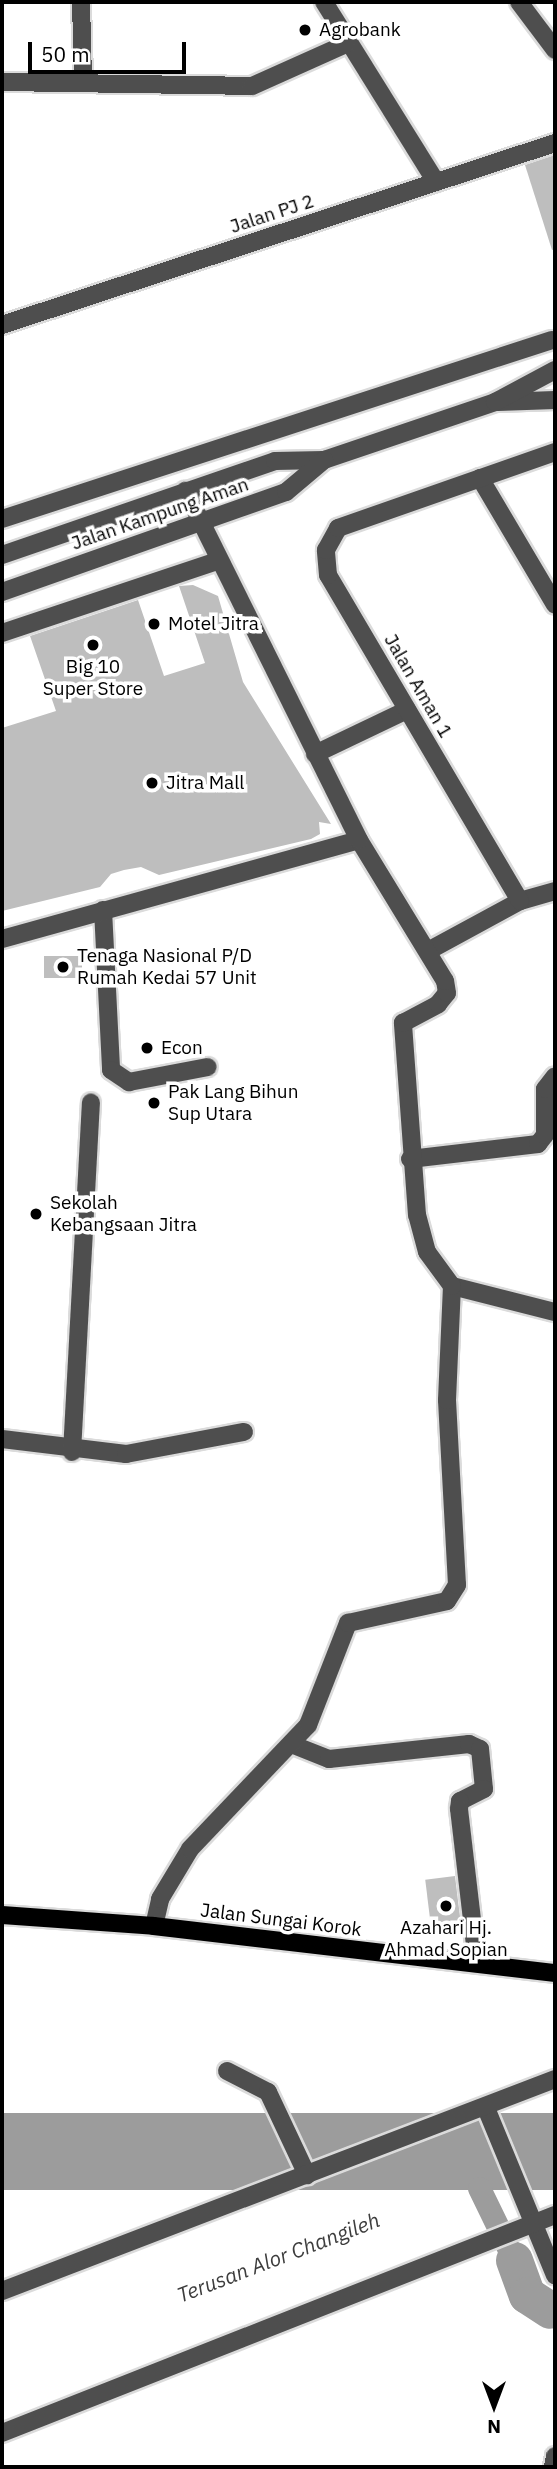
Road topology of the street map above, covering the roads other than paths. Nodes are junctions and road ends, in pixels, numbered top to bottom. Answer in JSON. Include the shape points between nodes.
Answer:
{"nodes":[{"id":1,"x":81,"y":2,"type":"edge"},
{"id":2,"x":324,"y":2,"type":"edge"},
{"id":3,"x":519,"y":2,"type":"edge"},
{"id":4,"x":346,"y":44,"type":"junction"},
{"id":5,"x":555,"y":50,"type":"edge"},
{"id":6,"x":83,"y":81,"type":"junction"},
{"id":7,"x":2,"y":82,"type":"edge"},
{"id":8,"x":555,"y":143,"type":"edge"},
{"id":9,"x":436,"y":182,"type":"junction"},
{"id":10,"x":2,"y":325,"type":"edge"},
{"id":11,"x":552,"y":340,"type":"dead end"},
{"id":12,"x":555,"y":370,"type":"edge"},
{"id":13,"x":555,"y":400,"type":"edge"},
{"id":14,"x":495,"y":402,"type":"junction"},
{"id":15,"x":555,"y":452,"type":"edge"},
{"id":16,"x":324,"y":460,"type":"junction"},
{"id":17,"x":480,"y":478,"type":"junction"},
{"id":18,"x":186,"y":491,"type":"junction"},
{"id":19,"x":2,"y":519,"type":"edge"},
{"id":20,"x":197,"y":522,"type":"junction"},
{"id":21,"x":2,"y":555,"type":"edge"},
{"id":22,"x":217,"y":561,"type":"junction"},
{"id":23,"x":2,"y":592,"type":"edge"},
{"id":24,"x":555,"y":605,"type":"edge"},
{"id":25,"x":2,"y":633,"type":"edge"},
{"id":26,"x":407,"y":710,"type":"junction"},
{"id":27,"x":315,"y":754,"type":"junction"},
{"id":28,"x":359,"y":840,"type":"junction"},
{"id":29,"x":555,"y":891,"type":"edge"},
{"id":30,"x":520,"y":901,"type":"junction"},
{"id":31,"x":103,"y":910,"type":"junction"},
{"id":32,"x":2,"y":939,"type":"edge"},
{"id":33,"x":428,"y":951,"type":"junction"},
{"id":34,"x":208,"y":1067,"type":"dead end"},
{"id":35,"x":555,"y":1076,"type":"edge"},
{"id":36,"x":91,"y":1103,"type":"dead end"},
{"id":37,"x":410,"y":1159,"type":"junction"},
{"id":38,"x":452,"y":1286,"type":"junction"},
{"id":39,"x":555,"y":1311,"type":"edge"},
{"id":40,"x":244,"y":1432,"type":"dead end"},
{"id":41,"x":2,"y":1439,"type":"edge"},
{"id":42,"x":72,"y":1452,"type":"junction"},
{"id":43,"x":292,"y":1744,"type":"junction"},
{"id":44,"x":2,"y":1915,"type":"edge"},
{"id":45,"x":154,"y":1926,"type":"junction"},
{"id":46,"x":477,"y":1963,"type":"junction"},
{"id":47,"x":555,"y":1973,"type":"edge"},
{"id":48,"x":227,"y":2071,"type":"dead end"},
{"id":49,"x":555,"y":2079,"type":"edge"},
{"id":50,"x":486,"y":2108,"type":"junction"},
{"id":51,"x":307,"y":2175,"type":"junction"},
{"id":52,"x":555,"y":2215,"type":"edge"},
{"id":53,"x":530,"y":2217,"type":"junction"},
{"id":54,"x":555,"y":2276,"type":"edge"},
{"id":55,"x":2,"y":2291,"type":"edge"},
{"id":56,"x":2,"y":2433,"type":"edge"},
{"id":57,"x":555,"y":2456,"type":"edge"},
{"id":58,"x":553,"y":2467,"type":"edge"}],
"edges":[{"from":1,"to":6,"type":"street"},
{"from":2,"to":4,"type":"street"},
{"from":3,"to":5,"type":"street"},
{"from":4,"to":6,"type":"street","via":[[252,86]]},
{"from":4,"to":9,"type":"street"},
{"from":6,"to":7,"type":"street"},
{"from":8,"to":9,"type":"street","name":"Jalan PJ 2"},
{"from":9,"to":10,"type":"street","name":"Jalan PJ 2"},
{"from":11,"to":19,"type":"street"},
{"from":12,"to":14,"type":"street","name":"Jalan Kampung Aman"},
{"from":13,"to":14,"type":"street","name":"Jalan Kampung Aman"},
{"from":14,"to":16,"type":"street","name":"Jalan Kampung Aman"},
{"from":15,"to":17,"type":"street","name":"Jalan Aman 1"},
{"from":16,"to":18,"type":"street","name":"Jalan Kampung Aman","via":[[275,461]]},
{"from":16,"to":20,"type":"street","name":"Jalan Kampung Aman","via":[[286,492]]},
{"from":17,"to":24,"type":"street"},
{"from":17,"to":26,"type":"street","name":"Jalan Aman 1","via":[[338,528],[326,550],[328,575]]},
{"from":18,"to":20,"type":"street"},
{"from":18,"to":21,"type":"street","name":"Jalan Kampung Aman"},
{"from":20,"to":22,"type":"street"},
{"from":20,"to":23,"type":"street","name":"Jalan Kampung Aman"},
{"from":22,"to":25,"type":"street"},
{"from":22,"to":27,"type":"street"},
{"from":26,"to":27,"type":"street"},
{"from":26,"to":30,"type":"street","name":"Jalan Aman 1"},
{"from":27,"to":28,"type":"street"},
{"from":28,"to":31,"type":"street"},
{"from":28,"to":33,"type":"street"},
{"from":29,"to":30,"type":"street"},
{"from":30,"to":33,"type":"street"},
{"from":31,"to":32,"type":"street"},
{"from":31,"to":34,"type":"street","via":[[111,1070],[129,1082]]},
{"from":33,"to":37,"type":"street","via":[[447,993],[403,1023]]},
{"from":35,"to":37,"type":"street","via":[[545,1089],[545,1135],[538,1144]]},
{"from":36,"to":42,"type":"street"},
{"from":37,"to":38,"type":"street","via":[[427,1252]]},
{"from":38,"to":39,"type":"street"},
{"from":38,"to":43,"type":"street","via":[[447,1400],[455,1593],[447,1601],[348,1623],[323,1698]]},
{"from":40,"to":42,"type":"street","via":[[126,1454]]},
{"from":41,"to":42,"type":"street"},
{"from":43,"to":45,"type":"street","via":[[190,1849],[160,1899]]},
{"from":43,"to":46,"type":"street","via":[[329,1759],[469,1744],[480,1749],[484,1789],[460,1801],[458,1809]]},
{"from":44,"to":45,"type":"main road","name":"Jalan Sungai Korok"},
{"from":45,"to":46,"type":"main road","name":"Jalan Sungai Korok"},
{"from":46,"to":47,"type":"main road","name":"Jalan Sungai Korok"},
{"from":48,"to":51,"type":"street","via":[[268,2092]]},
{"from":49,"to":50,"type":"street"},
{"from":50,"to":51,"type":"street"},
{"from":50,"to":53,"type":"street"},
{"from":51,"to":55,"type":"street"},
{"from":52,"to":53,"type":"street"},
{"from":53,"to":54,"type":"street"},
{"from":53,"to":56,"type":"street","via":[[514,2231],[480,2245]]},
{"from":57,"to":58,"type":"street"}]}
